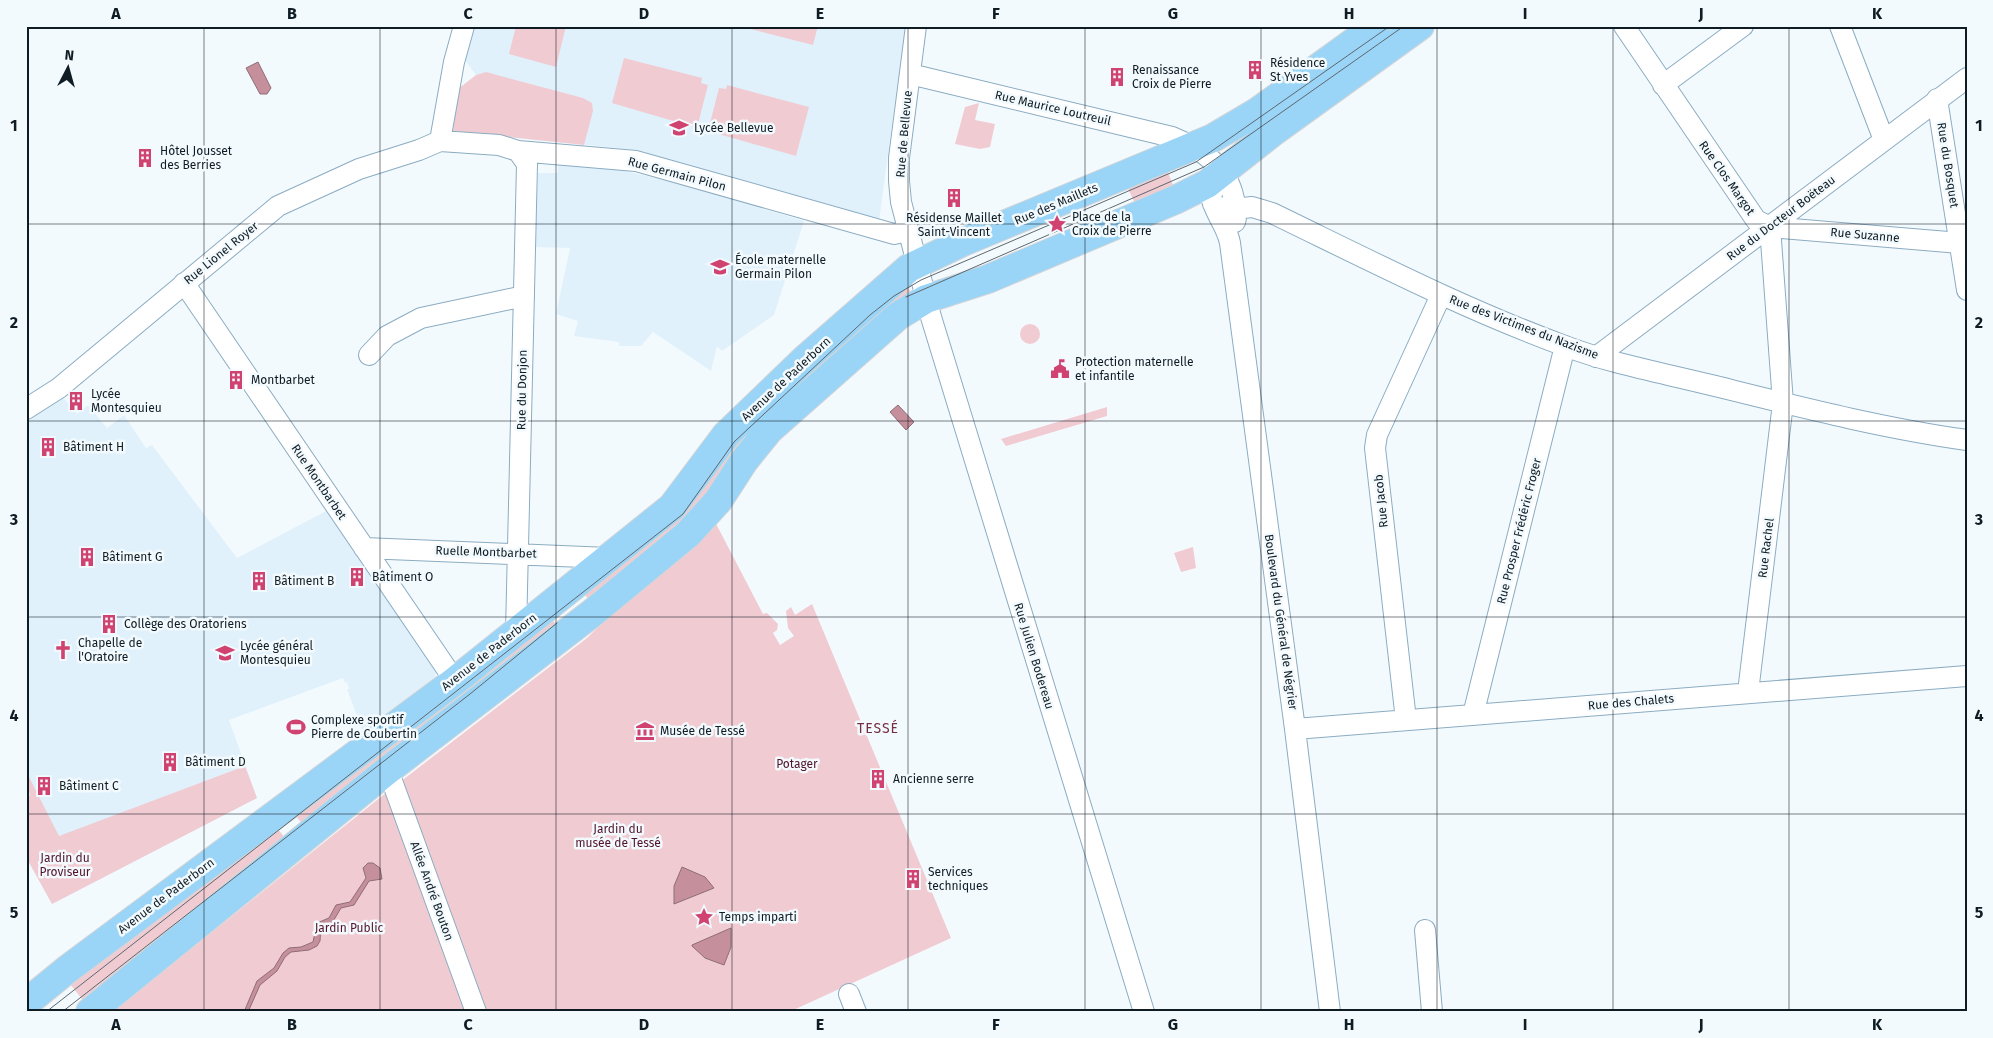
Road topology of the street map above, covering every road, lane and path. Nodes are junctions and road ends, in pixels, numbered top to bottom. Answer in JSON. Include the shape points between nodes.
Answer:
{"nodes":[{"id":1,"x":464,"y":26,"type":"edge"},
{"id":2,"x":916,"y":26,"type":"edge"},
{"id":3,"x":1376,"y":26,"type":"edge"},
{"id":4,"x":1420,"y":26,"type":"edge"},
{"id":5,"x":1624,"y":26,"type":"edge"},
{"id":6,"x":1743,"y":26,"type":"edge"},
{"id":7,"x":1840,"y":26,"type":"edge"},
{"id":8,"x":910,"y":74,"type":"junction"},
{"id":9,"x":1967,"y":78,"type":"edge"},
{"id":10,"x":1663,"y":85,"type":"junction"},
{"id":11,"x":1937,"y":100,"type":"junction"},
{"id":12,"x":1884,"y":140,"type":"junction"},
{"id":13,"x":440,"y":141,"type":"junction"},
{"id":14,"x":1195,"y":146,"type":"junction"},
{"id":15,"x":518,"y":151,"type":"junction"},
{"id":16,"x":1209,"y":191,"type":"junction"},
{"id":17,"x":1236,"y":209,"type":"junction"},
{"id":18,"x":1770,"y":227,"type":"junction"},
{"id":19,"x":909,"y":231,"type":"junction"},
{"id":20,"x":1228,"y":232,"type":"junction"},
{"id":21,"x":1960,"y":242,"type":"junction"},
{"id":22,"x":917,"y":263,"type":"junction"},
{"id":23,"x":184,"y":283,"type":"junction"},
{"id":24,"x":1967,"y":290,"type":"edge"},
{"id":25,"x":1441,"y":295,"type":"junction"},
{"id":26,"x":524,"y":296,"type":"junction"},
{"id":27,"x":926,"y":299,"type":"junction"},
{"id":28,"x":1565,"y":346,"type":"junction"},
{"id":29,"x":369,"y":355,"type":"dead end"},
{"id":30,"x":1596,"y":357,"type":"junction"},
{"id":31,"x":1783,"y":403,"type":"junction"},
{"id":32,"x":26,"y":409,"type":"edge"},
{"id":33,"x":1967,"y":440,"type":"edge"},
{"id":34,"x":364,"y":548,"type":"junction"},
{"id":35,"x":518,"y":553,"type":"junction"},
{"id":36,"x":609,"y":558,"type":"junction"},
{"id":37,"x":516,"y":632,"type":"junction"},
{"id":38,"x":1967,"y":676,"type":"edge"},
{"id":39,"x":455,"y":681,"type":"junction"},
{"id":40,"x":1748,"y":692,"type":"junction"},
{"id":41,"x":1473,"y":715,"type":"junction"},
{"id":42,"x":1406,"y":720,"type":"junction"},
{"id":43,"x":1295,"y":729,"type":"junction"},
{"id":44,"x":388,"y":770,"type":"junction"},
{"id":45,"x":1425,"y":930,"type":"dead end"},
{"id":46,"x":26,"y":1003,"type":"edge"},
{"id":47,"x":90,"y":1012,"type":"edge"},
{"id":48,"x":476,"y":1012,"type":"edge"},
{"id":49,"x":1144,"y":1012,"type":"edge"},
{"id":50,"x":1330,"y":1012,"type":"edge"},
{"id":51,"x":1432,"y":1012,"type":"edge"}],
"edges":[{"from":1,"to":13,"type":"street"},
{"from":2,"to":8,"type":"street","name":"Rue de Bellevue"},
{"from":3,"to":14,"type":"main road","name":"Rue des Maillets","via":[[1257,112]]},
{"from":4,"to":16,"type":"main road","via":[[1273,132]]},
{"from":5,"to":10,"type":"street","name":"Rue Clos Margot"},
{"from":6,"to":10,"type":"street"},
{"from":7,"to":12,"type":"street"},
{"from":8,"to":14,"type":"street","name":"Rue Maurice Loutreuil","via":[[1172,136]]},
{"from":8,"to":19,"type":"street","name":"Rue de Bellevue","via":[[899,158],[901,202]]},
{"from":9,"to":11,"type":"street","name":"Rue du Docteur Boëteau"},
{"from":10,"to":18,"type":"street","name":"Rue Clos Margot","via":[[1756,220]]},
{"from":11,"to":12,"type":"street","name":"Rue du Docteur Boëteau"},
{"from":11,"to":21,"type":"street","name":"Rue du Bosquet"},
{"from":12,"to":18,"type":"street","name":"Rue du Docteur Boëteau"},
{"from":13,"to":15,"type":"street","name":"Rue Germain Pilon","via":[[499,145]]},
{"from":13,"to":23,"type":"street","name":"Rue Lionel Royer","via":[[359,169],[278,206]]},
{"from":14,"to":16,"type":"street","via":[[1214,161]]},
{"from":14,"to":22,"type":"main road","name":"Rue des Maillets"},
{"from":15,"to":19,"type":"street","name":"Rue Germain Pilon","via":[[636,161],[894,234]]},
{"from":15,"to":26,"type":"street","name":"Rue du Donjon","via":[[528,164]]},
{"from":16,"to":17,"type":"street","name":"Rue des Victimes du Nazisme","via":[[1226,210]]},
{"from":16,"to":17,"type":"street","via":[[1233,195]]},
{"from":16,"to":20,"type":"street","name":"Boulevard du Général de Négrier"},
{"from":16,"to":27,"type":"main road","via":[[988,279]]},
{"from":17,"to":20,"type":"street","name":"Boulevard du Général de Négrier","via":[[1236,220]]},
{"from":17,"to":25,"type":"street","name":"Rue des Victimes du Nazisme","via":[[1252,207],[1272,213]]},
{"from":18,"to":21,"type":"street","name":"Rue Suzanne"},
{"from":18,"to":30,"type":"street","name":"Rue du Docteur Boëteau"},
{"from":18,"to":31,"type":"street"},
{"from":19,"to":22,"type":"street","name":"Rue de Bellevue"},
{"from":20,"to":43,"type":"street","name":"Boulevard du Général de Négrier"},
{"from":21,"to":24,"type":"street","name":"Rue du Bosquet"},
{"from":22,"to":27,"type":"street","name":"Rue de Bellevue"},
{"from":22,"to":36,"type":"main road","name":"Avenue de Paderborn","via":[[798,366],[726,435],[672,507]]},
{"from":23,"to":32,"type":"street","name":"Rue Lionel Royer","via":[[59,388]]},
{"from":23,"to":34,"type":"street","name":"Rue Montbarbet"},
{"from":25,"to":28,"type":"street","name":"Rue des Victimes du Nazisme"},
{"from":25,"to":42,"type":"street","name":"Rue Jacob","via":[[1377,434],[1375,448]]},
{"from":26,"to":29,"type":"street","via":[[421,318],[386,336]]},
{"from":26,"to":35,"type":"street","name":"Rue du Donjon"},
{"from":27,"to":44,"type":"main road","name":"Avenue de Paderborn","via":[[898,316],[769,430],[718,501],[688,534],[591,614]]},
{"from":27,"to":49,"type":"street","name":"Rue Julien Bodereau"},
{"from":28,"to":30,"type":"street","name":"Rue des Victimes du Nazisme"},
{"from":28,"to":41,"type":"street","name":"Rue Prosper Frédéric Froger"},
{"from":30,"to":31,"type":"street","name":"Rue des Victimes du Nazisme"},
{"from":31,"to":33,"type":"street","name":"Rue des Victimes du Nazisme"},
{"from":31,"to":40,"type":"street","name":"Rue Rachel"},
{"from":34,"to":35,"type":"street","name":"Ruelle Montbarbet"},
{"from":34,"to":39,"type":"street","name":"Rue Montbarbet"},
{"from":35,"to":36,"type":"street","name":"Ruelle Montbarbet"},
{"from":35,"to":37,"type":"street","name":"Rue du Donjon"},
{"from":36,"to":37,"type":"main road","name":"Avenue de Paderborn"},
{"from":37,"to":39,"type":"main road","name":"Avenue de Paderborn"},
{"from":38,"to":40,"type":"street","name":"Rue des Chalets"},
{"from":39,"to":46,"type":"main road","name":"Avenue de Paderborn"},
{"from":40,"to":41,"type":"street","name":"Rue des Chalets"},
{"from":41,"to":42,"type":"street","name":"Rue des Chalets"},
{"from":42,"to":43,"type":"street","name":"Rue des Chalets"},
{"from":43,"to":50,"type":"street","name":"Boulevard du Général de Négrier"},
{"from":44,"to":47,"type":"main road","name":"Avenue de Paderborn"},
{"from":44,"to":48,"type":"street","name":"Allée André Bouton"},
{"from":45,"to":51,"type":"street"}]}
